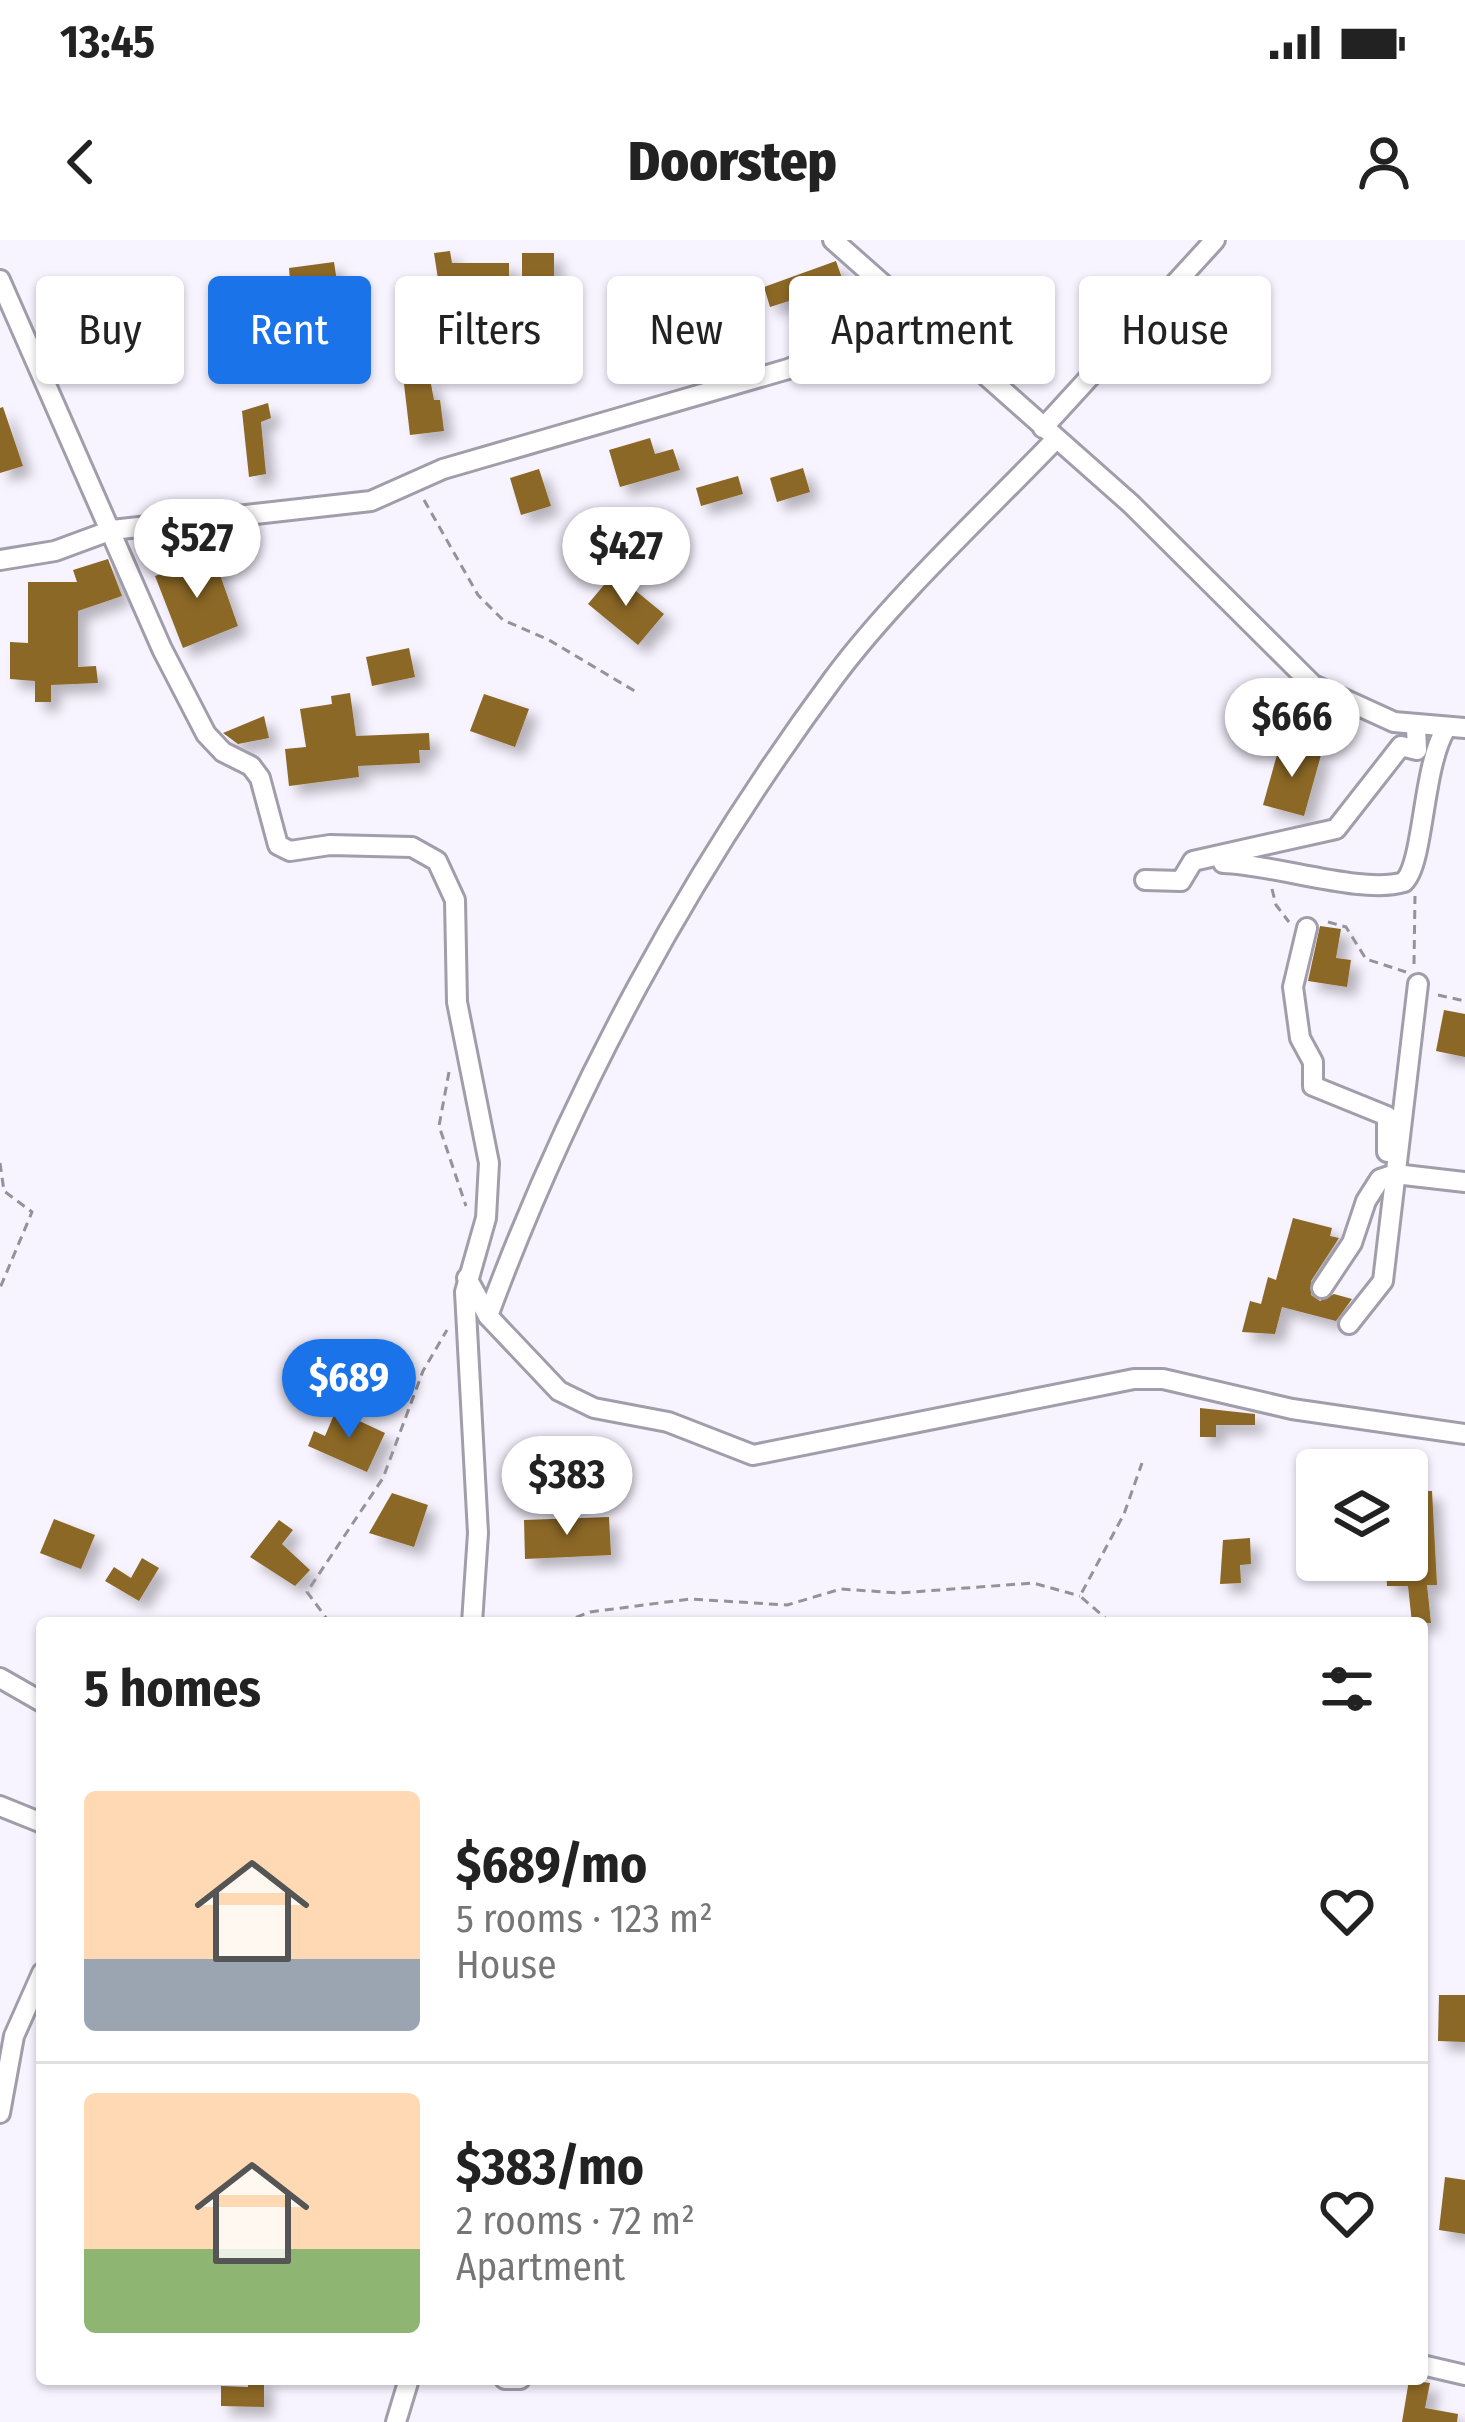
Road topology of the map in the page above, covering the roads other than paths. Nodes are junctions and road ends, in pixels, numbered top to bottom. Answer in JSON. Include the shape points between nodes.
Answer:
{"nodes":[{"id":1,"x":833,"y":240,"type":"edge"},
{"id":2,"x":1215,"y":240,"type":"edge"},
{"id":3,"x":871,"y":276,"type":"edge"},
{"id":4,"x":0,"y":280,"type":"edge"},
{"id":5,"x":789,"y":368,"type":"edge"},
{"id":6,"x":992,"y":384,"type":"edge"},
{"id":7,"x":1049,"y":434,"type":"junction"},
{"id":8,"x":112,"y":530,"type":"junction"},
{"id":9,"x":0,"y":560,"type":"edge"},
{"id":10,"x":1416,"y":727,"type":"junction"},
{"id":11,"x":1455,"y":729,"type":"edge"},
{"id":12,"x":1223,"y":863,"type":"dead end"},
{"id":13,"x":1145,"y":880,"type":"dead end"},
{"id":14,"x":1307,"y":928,"type":"road end"},
{"id":15,"x":1418,"y":984,"type":"road end"},
{"id":16,"x":1391,"y":1175,"type":"junction"},
{"id":17,"x":1465,"y":1182,"type":"edge"},
{"id":18,"x":467,"y":1278,"type":"junction"},
{"id":19,"x":1322,"y":1288,"type":"dead end"},
{"id":20,"x":488,"y":1316,"type":"junction"},
{"id":21,"x":1349,"y":1324,"type":"dead end"},
{"id":22,"x":1465,"y":1434,"type":"edge"},
{"id":23,"x":472,"y":1617,"type":"edge"},
{"id":24,"x":0,"y":1678,"type":"edge"},
{"id":25,"x":36,"y":1699,"type":"edge"},
{"id":26,"x":0,"y":1807,"type":"edge"},
{"id":27,"x":36,"y":1821,"type":"edge"},
{"id":28,"x":36,"y":1986,"type":"edge"},
{"id":29,"x":0,"y":2113,"type":"edge"},
{"id":30,"x":1428,"y":2366,"type":"edge"},
{"id":31,"x":1465,"y":2375,"type":"edge"},
{"id":32,"x":407,"y":2385,"type":"edge"},
{"id":33,"x":396,"y":2422,"type":"edge"}],
"edges":[{"from":1,"to":3,"type":"street"},
{"from":2,"to":7,"type":"street"},
{"from":4,"to":8,"type":"street"},
{"from":5,"to":8,"type":"street","via":[[559,432],[361,504]]},
{"from":6,"to":7,"type":"street"},
{"from":7,"to":10,"type":"street","via":[[1313,685]]},
{"from":7,"to":20,"type":"street","via":[[836,675],[709,861],[526,1212]]},
{"from":8,"to":9,"type":"street"},
{"from":8,"to":18,"type":"street","via":[[196,717],[223,752],[260,778],[278,845],[412,847],[437,861],[455,900],[462,1036],[489,1163]]},
{"from":10,"to":11,"type":"street"},
{"from":10,"to":13,"type":"street","via":[[1417,749],[1401,746],[1336,829],[1193,861],[1180,880]]},
{"from":11,"to":12,"type":"street","via":[[1427,770],[1412,875],[1394,885]]},
{"from":14,"to":16,"type":"street","via":[[1293,987],[1312,1086],[1387,1116]]},
{"from":15,"to":16,"type":"street"},
{"from":16,"to":17,"type":"street"},
{"from":16,"to":19,"type":"street","via":[[1374,1184],[1352,1243]]},
{"from":16,"to":21,"type":"street","via":[[1383,1281]]},
{"from":18,"to":20,"type":"street"},
{"from":18,"to":23,"type":"street","via":[[478,1534]]},
{"from":20,"to":22,"type":"street","via":[[559,1391],[752,1455],[1134,1379]]},
{"from":24,"to":25,"type":"street"},
{"from":26,"to":27,"type":"street"},
{"from":28,"to":29,"type":"street","via":[[14,2036]]},
{"from":30,"to":31,"type":"street"},
{"from":32,"to":33,"type":"street"}]}
